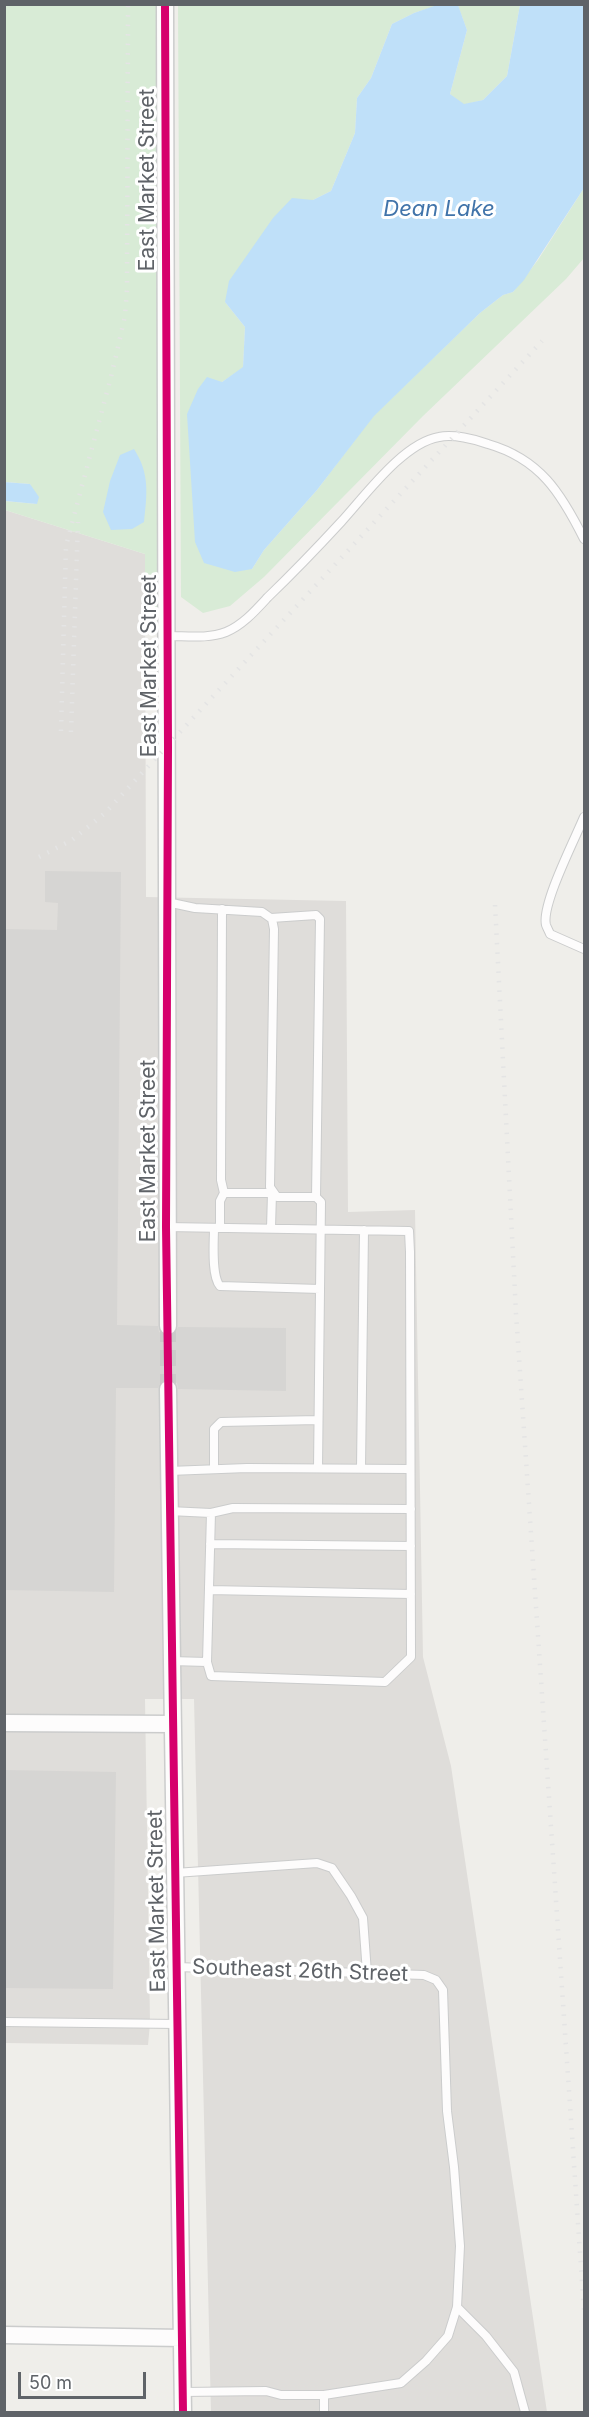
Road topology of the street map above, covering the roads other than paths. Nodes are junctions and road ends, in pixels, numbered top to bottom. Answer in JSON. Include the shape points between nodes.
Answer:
{"nodes":[{"id":1,"x":165,"y":4,"type":"edge"},
{"id":2,"x":585,"y":539,"type":"edge"},
{"id":3,"x":168,"y":636,"type":"junction"},
{"id":4,"x":585,"y":818,"type":"edge"},
{"id":5,"x":167,"y":902,"type":"junction"},
{"id":6,"x":222,"y":909,"type":"junction"},
{"id":7,"x":271,"y":918,"type":"junction"},
{"id":8,"x":585,"y":950,"type":"edge"},
{"id":9,"x":224,"y":1193,"type":"junction"},
{"id":10,"x":272,"y":1193,"type":"junction"},
{"id":11,"x":316,"y":1197,"type":"junction"},
{"id":12,"x":166,"y":1227,"type":"junction"},
{"id":13,"x":217,"y":1228,"type":"junction"},
{"id":14,"x":271,"y":1228,"type":"junction"},
{"id":15,"x":321,"y":1229,"type":"junction"},
{"id":16,"x":364,"y":1230,"type":"junction"},
{"id":17,"x":320,"y":1289,"type":"junction"},
{"id":18,"x":168,"y":1326,"type":"tunnel mouth"},
{"id":19,"x":168,"y":1389,"type":"tunnel mouth"},
{"id":20,"x":318,"y":1420,"type":"junction"},
{"id":21,"x":214,"y":1468,"type":"junction"},
{"id":22,"x":318,"y":1468,"type":"junction"},
{"id":23,"x":361,"y":1468,"type":"junction"},
{"id":24,"x":410,"y":1469,"type":"junction"},
{"id":25,"x":169,"y":1471,"type":"junction"},
{"id":26,"x":411,"y":1509,"type":"junction"},
{"id":27,"x":169,"y":1512,"type":"junction"},
{"id":28,"x":211,"y":1513,"type":"junction"},
{"id":29,"x":210,"y":1545,"type":"junction"},
{"id":30,"x":411,"y":1546,"type":"junction"},
{"id":31,"x":209,"y":1590,"type":"junction"},
{"id":32,"x":411,"y":1594,"type":"junction"},
{"id":33,"x":171,"y":1661,"type":"junction"},
{"id":34,"x":207,"y":1662,"type":"junction"},
{"id":35,"x":4,"y":1723,"type":"edge"},
{"id":36,"x":172,"y":1724,"type":"junction"},
{"id":37,"x":175,"y":1873,"type":"junction"},
{"id":38,"x":176,"y":1967,"type":"junction"},
{"id":39,"x":367,"y":1973,"type":"junction"},
{"id":40,"x":4,"y":2022,"type":"edge"},
{"id":41,"x":178,"y":2024,"type":"junction"},
{"id":42,"x":457,"y":2307,"type":"junction"},
{"id":43,"x":4,"y":2335,"type":"edge"},
{"id":44,"x":182,"y":2338,"type":"junction"},
{"id":45,"x":183,"y":2392,"type":"junction"},
{"id":46,"x":324,"y":2395,"type":"junction"},
{"id":47,"x":183,"y":2412,"type":"edge"},
{"id":48,"x":324,"y":2412,"type":"edge"},
{"id":49,"x":525,"y":2412,"type":"edge"}],
"edges":[{"from":1,"to":3,"type":"street","name":"East Market Street"},
{"from":2,"to":3,"type":"lane","via":[[551,483],[528,461],[477,440],[440,436],[400,458],[243,622],[227,632],[209,636]]},
{"from":3,"to":5,"type":"street","name":"East Market Street"},
{"from":4,"to":8,"type":"lane","via":[[546,913],[550,934]]},
{"from":5,"to":6,"type":"lane"},
{"from":5,"to":12,"type":"street","name":"East Market Street"},
{"from":6,"to":7,"type":"lane","via":[[262,912]]},
{"from":6,"to":9,"type":"lane"},
{"from":7,"to":10,"type":"lane"},
{"from":7,"to":11,"type":"lane","via":[[316,915],[320,919]]},
{"from":9,"to":10,"type":"lane"},
{"from":9,"to":13,"type":"lane"},
{"from":10,"to":11,"type":"lane","via":[[283,1198]]},
{"from":10,"to":14,"type":"lane"},
{"from":11,"to":15,"type":"lane","via":[[321,1202]]},
{"from":12,"to":13,"type":"lane"},
{"from":12,"to":18,"type":"street","name":"East Market Street"},
{"from":13,"to":14,"type":"lane"},
{"from":13,"to":17,"type":"lane","via":[[214,1270],[220,1286]]},
{"from":14,"to":15,"type":"lane"},
{"from":15,"to":16,"type":"lane"},
{"from":15,"to":17,"type":"lane"},
{"from":16,"to":23,"type":"lane"},
{"from":16,"to":24,"type":"lane","via":[[409,1231]]},
{"from":17,"to":20,"type":"lane"},
{"from":19,"to":25,"type":"street","name":"East Market Street"},
{"from":20,"to":21,"type":"lane","via":[[221,1422],[214,1429]]},
{"from":20,"to":22,"type":"lane"},
{"from":21,"to":22,"type":"lane"},
{"from":21,"to":25,"type":"lane"},
{"from":22,"to":23,"type":"lane"},
{"from":23,"to":24,"type":"lane"},
{"from":24,"to":26,"type":"lane"},
{"from":25,"to":27,"type":"street","name":"East Market Street"},
{"from":26,"to":28,"type":"lane","via":[[233,1508]]},
{"from":26,"to":30,"type":"lane"},
{"from":27,"to":28,"type":"lane"},
{"from":27,"to":33,"type":"street","name":"East Market Street"},
{"from":28,"to":29,"type":"lane"},
{"from":29,"to":30,"type":"lane"},
{"from":29,"to":31,"type":"lane"},
{"from":30,"to":32,"type":"lane"},
{"from":31,"to":32,"type":"lane"},
{"from":31,"to":34,"type":"lane"},
{"from":32,"to":34,"type":"lane","via":[[411,1657],[385,1682],[211,1676]]},
{"from":33,"to":34,"type":"lane"},
{"from":33,"to":36,"type":"street","name":"East Market Street"},
{"from":35,"to":36,"type":"street"},
{"from":36,"to":37,"type":"street","name":"East Market Street"},
{"from":37,"to":38,"type":"street","name":"East Market Street"},
{"from":37,"to":39,"type":"lane","via":[[317,1863],[332,1868],[363,1918]]},
{"from":38,"to":39,"type":"lane","name":"Southeast 26th Street"},
{"from":38,"to":41,"type":"street","name":"East Market Street"},
{"from":39,"to":42,"type":"lane","name":"Southeast 26th Street","via":[[424,1975],[435,1980],[442,1990],[447,2110],[460,2246]]},
{"from":40,"to":41,"type":"lane"},
{"from":41,"to":44,"type":"street","name":"East Market Street"},
{"from":42,"to":46,"type":"lane","via":[[448,2336],[400,2383]]},
{"from":42,"to":49,"type":"lane","via":[[514,2372]]},
{"from":43,"to":44,"type":"street"},
{"from":44,"to":45,"type":"street","name":"East Market Street"},
{"from":45,"to":46,"type":"lane"},
{"from":45,"to":47,"type":"street","name":"East Market Street"},
{"from":46,"to":48,"type":"lane"}]}
